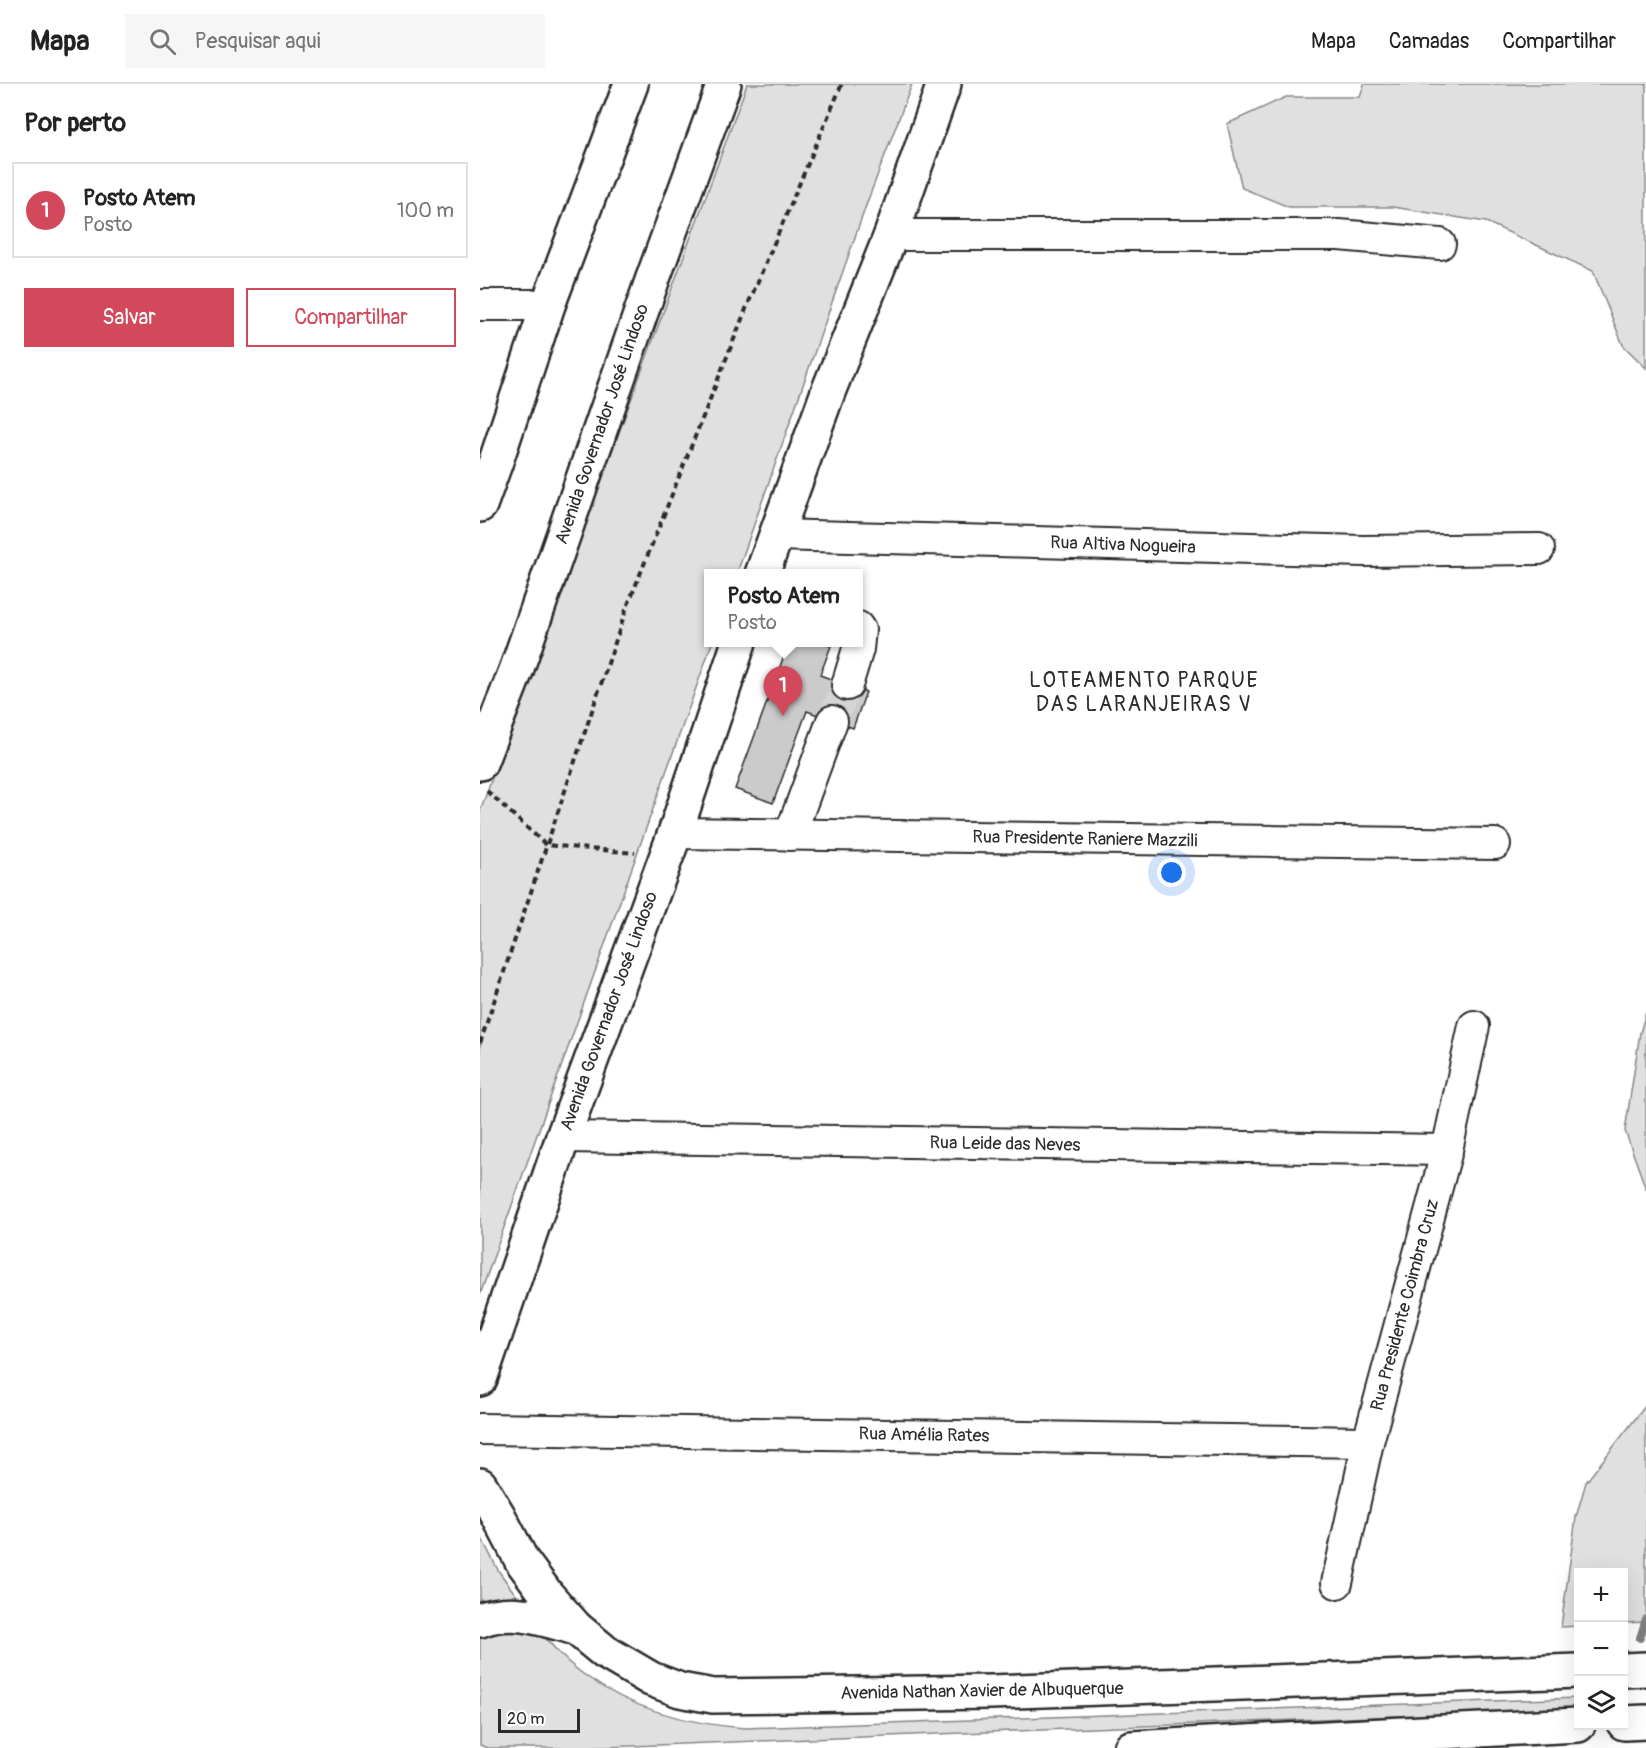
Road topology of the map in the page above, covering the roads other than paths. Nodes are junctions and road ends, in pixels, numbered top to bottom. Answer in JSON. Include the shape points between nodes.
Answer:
{"nodes":[{"id":1,"x":631,"y":84,"type":"edge"},
{"id":2,"x":724,"y":84,"type":"edge"},
{"id":3,"x":944,"y":84,"type":"edge"},
{"id":4,"x":891,"y":235,"type":"junction"},
{"id":5,"x":1440,"y":244,"type":"dead end"},
{"id":6,"x":480,"y":305,"type":"edge"},
{"id":7,"x":548,"y":305,"type":"junction"},
{"id":8,"x":480,"y":505,"type":"edge"},
{"id":9,"x":775,"y":535,"type":"junction"},
{"id":10,"x":1539,"y":549,"type":"dead end"},
{"id":11,"x":763,"y":569,"type":"edge"},
{"id":12,"x":737,"y":647,"type":"edge"},
{"id":13,"x":858,"y":647,"type":"edge"},
{"id":14,"x":847,"y":685,"type":"tunnel mouth"},
{"id":15,"x":832,"y":720,"type":"tunnel mouth"},
{"id":16,"x":480,"y":763,"type":"edge"},
{"id":17,"x":789,"y":835,"type":"junction"},
{"id":18,"x":671,"y":844,"type":"junction"},
{"id":19,"x":1495,"y":844,"type":"dead end"},
{"id":20,"x":1474,"y":1026,"type":"dead end"},
{"id":21,"x":563,"y":1137,"type":"junction"},
{"id":22,"x":1447,"y":1150,"type":"junction"},
{"id":23,"x":480,"y":1379,"type":"edge"},
{"id":24,"x":480,"y":1429,"type":"edge"},
{"id":25,"x":1368,"y":1442,"type":"junction"},
{"id":26,"x":480,"y":1485,"type":"edge"},
{"id":27,"x":1337,"y":1583,"type":"dead end"},
{"id":28,"x":480,"y":1620,"type":"edge"},
{"id":29,"x":576,"y":1628,"type":"junction"},
{"id":30,"x":1646,"y":1669,"type":"edge"},
{"id":31,"x":1628,"y":1670,"type":"edge"},
{"id":32,"x":1574,"y":1671,"type":"edge"},
{"id":33,"x":1646,"y":1722,"type":"edge"},
{"id":34,"x":1628,"y":1723,"type":"edge"},
{"id":35,"x":1574,"y":1725,"type":"edge"},
{"id":36,"x":1131,"y":1748,"type":"edge"}],
"edges":[{"from":1,"to":7,"type":"main road"},
{"from":2,"to":16,"type":"main road","name":"Avenida Governador José Lindoso"},
{"from":3,"to":4,"type":"main road"},
{"from":4,"to":5,"type":"street","via":[[1338,235]]},
{"from":4,"to":9,"type":"main road"},
{"from":6,"to":7,"type":"street"},
{"from":7,"to":8,"type":"main road"},
{"from":9,"to":10,"type":"street","name":"Rua Altiva Nogueira","via":[[1363,551]]},
{"from":9,"to":11,"type":"main road"},
{"from":12,"to":18,"type":"main road","name":"Avenida Governador José Lindoso"},
{"from":13,"to":14,"type":"street"},
{"from":15,"to":17,"type":"street"},
{"from":17,"to":18,"type":"street","name":"Rua Presidente Raniere Mazzili"},
{"from":17,"to":19,"type":"street","name":"Rua Presidente Raniere Mazzili"},
{"from":18,"to":21,"type":"main road","name":"Avenida Governador José Lindoso"},
{"from":20,"to":22,"type":"street","name":"Rua Presidente Coimbra Cruz"},
{"from":21,"to":22,"type":"street","name":"Rua Leide das Neves"},
{"from":21,"to":23,"type":"main road","name":"Avenida Governador José Lindoso"},
{"from":22,"to":25,"type":"street","name":"Rua Presidente Coimbra Cruz"},
{"from":24,"to":25,"type":"street","name":"Rua Amélia Rates"},
{"from":25,"to":27,"type":"street","name":"Rua Presidente Coimbra Cruz"},
{"from":26,"to":29,"type":"main road","name":"Avenida Nathan Xavier de Albuquerque","via":[[522,1561]]},
{"from":28,"to":29,"type":"main road","via":[[495,1614],[528,1615]]},
{"from":29,"to":32,"type":"main road","name":"Avenida Nathan Xavier de Albuquerque","via":[[605,1652],[651,1679],[713,1696],[991,1692]]},
{"from":30,"to":31,"type":"main road"},
{"from":33,"to":34,"type":"main road"},
{"from":35,"to":36,"type":"main road"}]}
